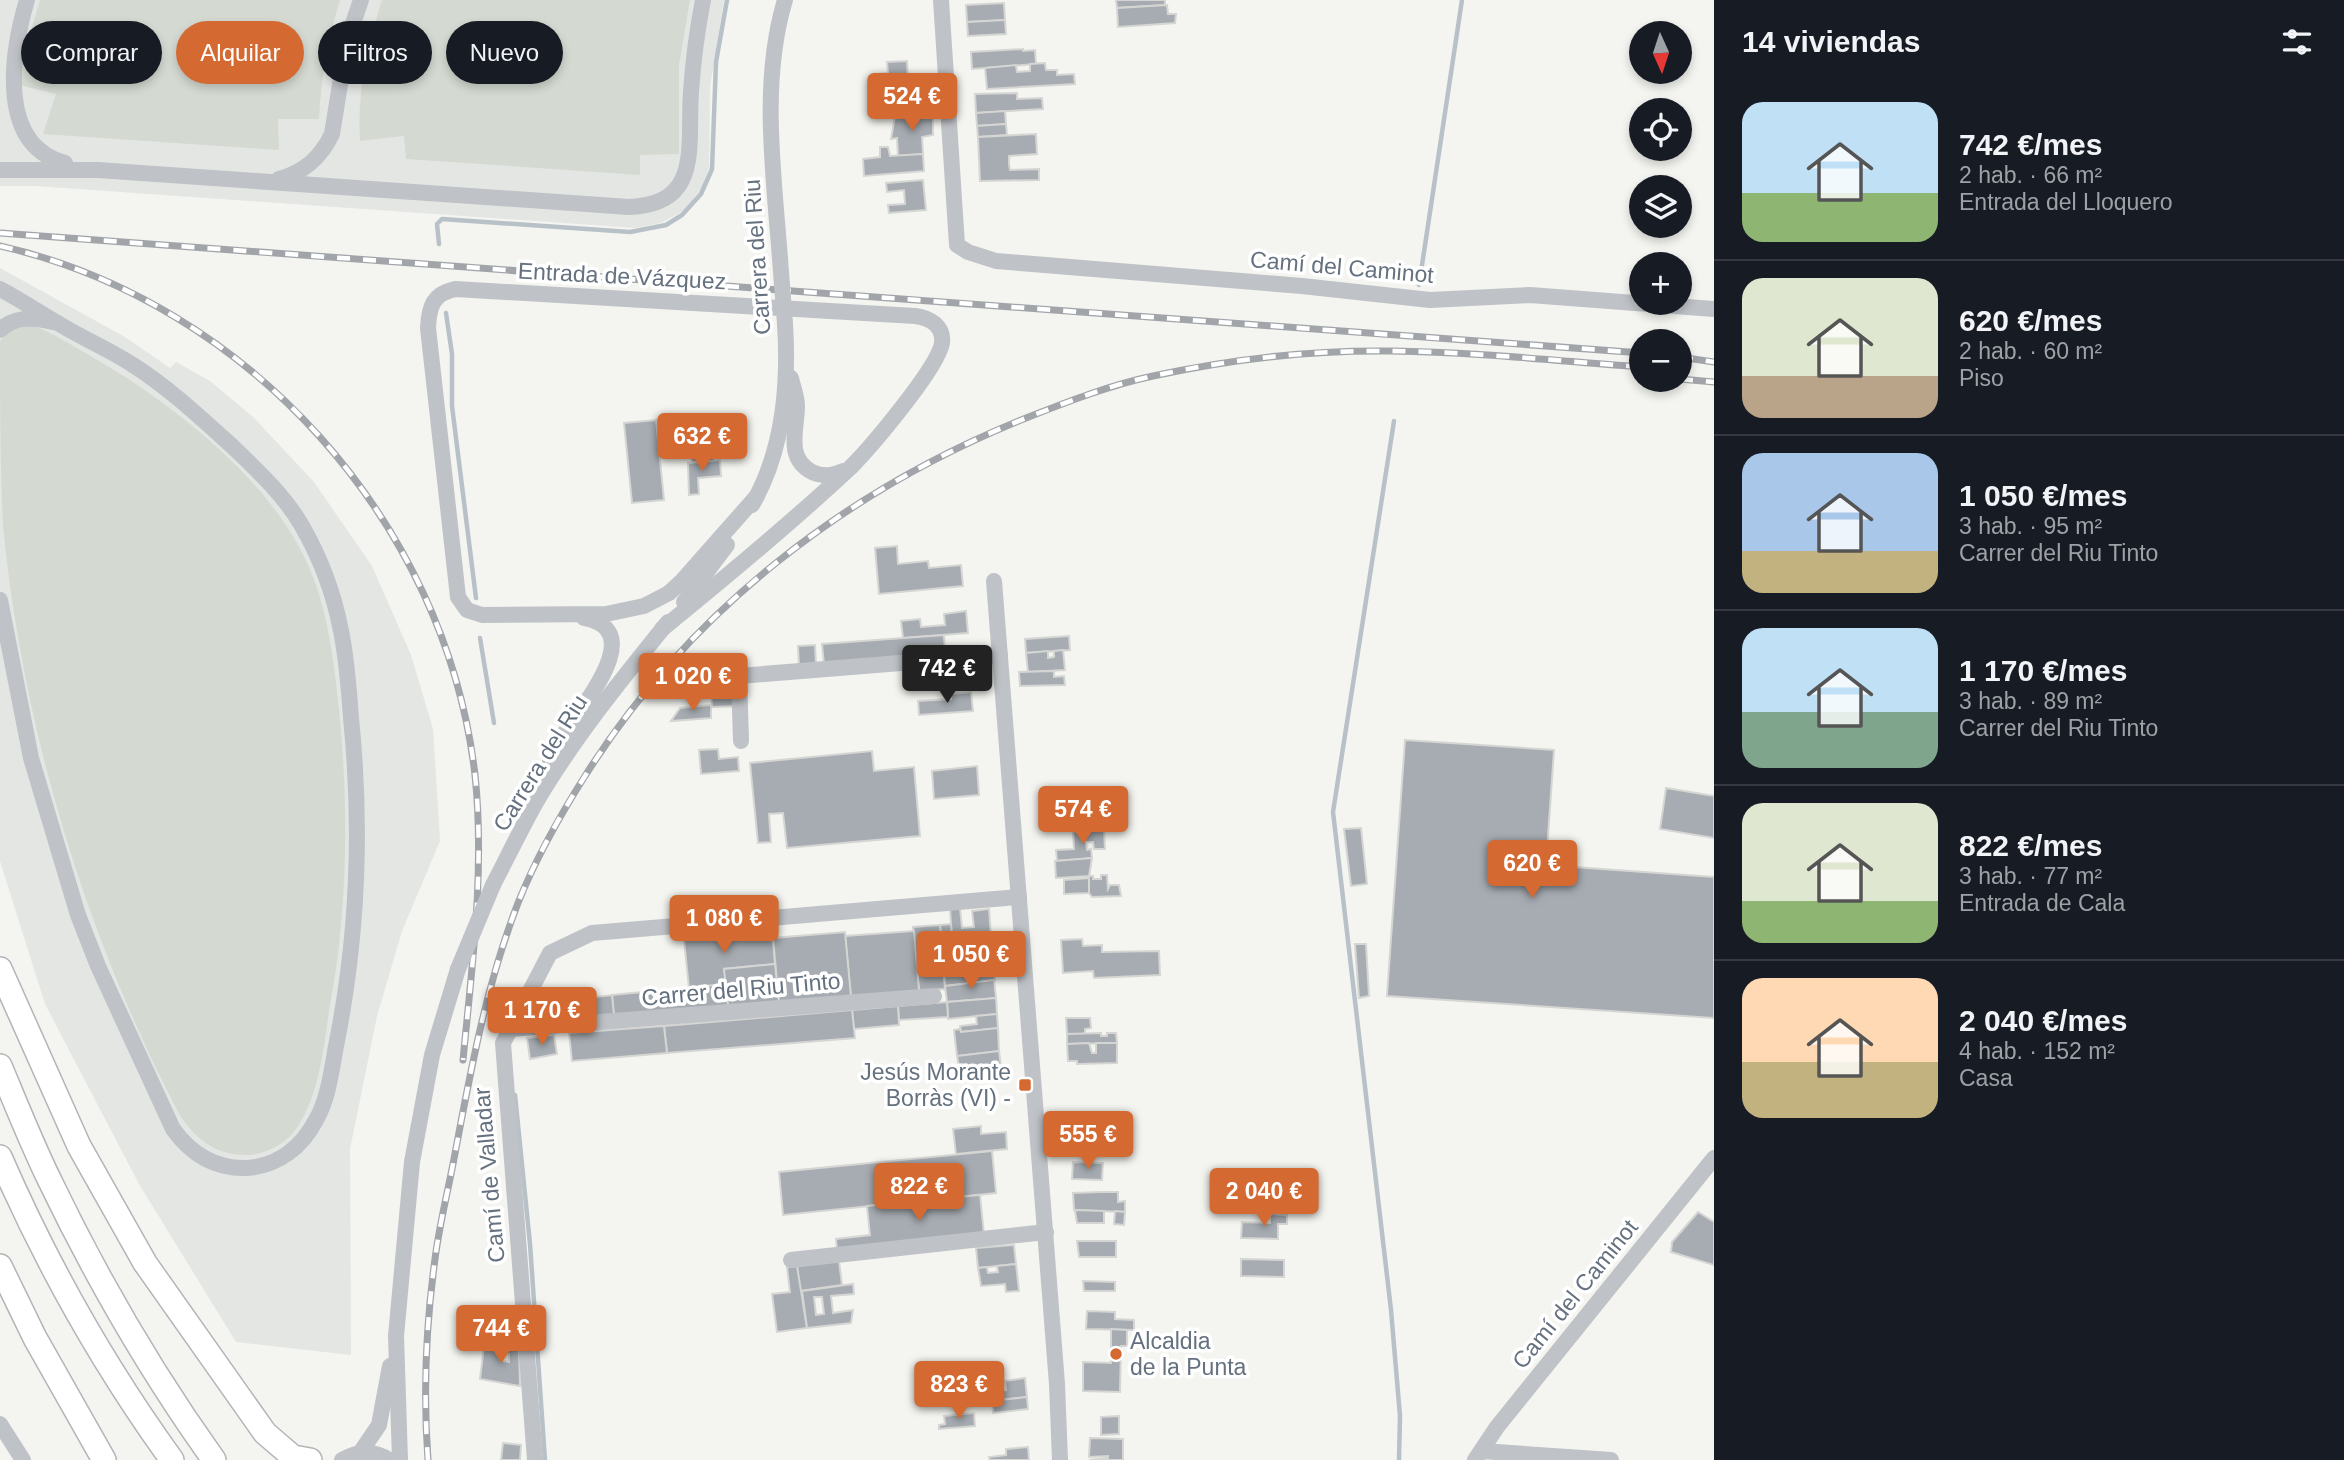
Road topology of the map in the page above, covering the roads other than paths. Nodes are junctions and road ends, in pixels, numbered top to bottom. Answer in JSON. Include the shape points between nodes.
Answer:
{"nodes":[{"id":1,"x":27,"y":0,"type":"edge"},
{"id":2,"x":361,"y":0,"type":"edge"},
{"id":3,"x":703,"y":0,"type":"edge"},
{"id":4,"x":785,"y":0,"type":"edge"},
{"id":5,"x":941,"y":0,"type":"edge"},
{"id":6,"x":8,"y":63,"type":"junction"},
{"id":7,"x":0,"y":80,"type":"edge"},
{"id":8,"x":0,"y":170,"type":"edge"},
{"id":9,"x":98,"y":170,"type":"junction"},
{"id":10,"x":266,"y":182,"type":"junction"},
{"id":11,"x":0,"y":289,"type":"edge"},
{"id":12,"x":1714,"y":309,"type":"edge"},
{"id":13,"x":59,"y":324,"type":"junction"},
{"id":14,"x":0,"y":330,"type":"edge"},
{"id":15,"x":787,"y":361,"type":"junction"},
{"id":16,"x":852,"y":466,"type":"junction"},
{"id":17,"x":757,"y":496,"type":"junction"},
{"id":18,"x":994,"y":581,"type":"dead end"},
{"id":19,"x":0,"y":600,"type":"edge"},
{"id":20,"x":574,"y":616,"type":"junction"},
{"id":21,"x":662,"y":629,"type":"junction"},
{"id":22,"x":1000,"y":655,"type":"junction"},
{"id":23,"x":741,"y":741,"type":"dead end"},
{"id":24,"x":535,"y":805,"type":"junction"},
{"id":25,"x":1019,"y":897,"type":"junction"},
{"id":26,"x":0,"y":969,"type":"edge"},
{"id":27,"x":934,"y":996,"type":"dead end"},
{"id":28,"x":510,"y":1029,"type":"junction"},
{"id":29,"x":0,"y":1066,"type":"edge"},
{"id":30,"x":0,"y":1157,"type":"edge"},
{"id":31,"x":1714,"y":1157,"type":"edge"},
{"id":32,"x":1046,"y":1232,"type":"junction"},
{"id":33,"x":791,"y":1260,"type":"dead end"},
{"id":34,"x":0,"y":1266,"type":"edge"},
{"id":35,"x":396,"y":1336,"type":"junction"},
{"id":36,"x":0,"y":1424,"type":"edge"},
{"id":37,"x":360,"y":1453,"type":"junction"},
{"id":38,"x":1479,"y":1456,"type":"edge"},
{"id":39,"x":23,"y":1460,"type":"edge"},
{"id":40,"x":104,"y":1460,"type":"edge"},
{"id":41,"x":172,"y":1460,"type":"edge"},
{"id":42,"x":214,"y":1460,"type":"edge"},
{"id":43,"x":310,"y":1460,"type":"edge"},
{"id":44,"x":342,"y":1460,"type":"edge"},
{"id":45,"x":389,"y":1460,"type":"edge"},
{"id":46,"x":400,"y":1460,"type":"edge"},
{"id":47,"x":535,"y":1460,"type":"edge"},
{"id":48,"x":1060,"y":1460,"type":"edge"},
{"id":49,"x":1611,"y":1460,"type":"edge"}],
"edges":[{"from":1,"to":6,"type":"street"},
{"from":2,"to":10,"type":"street","via":[[347,41],[336,120],[326,146],[305,169]]},
{"from":3,"to":10,"type":"street","via":[[693,62],[689,163],[678,187],[662,201],[628,207]]},
{"from":4,"to":15,"type":"street","name":"Carrera del Riu","bridge":true,"via":[[774,59],[771,128]]},
{"from":5,"to":12,"type":"street","name":"Camí del Caminot","via":[[957,245],[968,252],[996,261],[1430,300],[1530,295]]},
{"from":6,"to":7,"type":"street"},
{"from":6,"to":9,"type":"street","via":[[5,112],[21,143],[48,160]]},
{"from":8,"to":9,"type":"street"},
{"from":9,"to":10,"type":"street"},
{"from":11,"to":13,"type":"street"},
{"from":13,"to":14,"type":"street","via":[[27,318]]},
{"from":13,"to":19,"type":"street","via":[[134,365],[188,405],[261,473],[301,524],[335,607],[348,677],[358,801],[352,939],[341,1021],[319,1116],[285,1156],[251,1168],[219,1165],[192,1151],[173,1129],[78,915],[31,758]]},
{"from":15,"to":16,"type":"street","via":[[797,403],[794,448],[799,461],[821,476]]},
{"from":15,"to":17,"type":"street","name":"Carrera del Riu","via":[[778,437]]},
{"from":16,"to":20,"type":"street","name":"Entrada de Vázquez","via":[[901,408],[938,353],[942,335],[934,322],[915,316],[445,291],[431,303],[428,328],[457,597],[467,610],[482,615]]},
{"from":16,"to":21,"type":"street","name":"Entrada de Vázquez"},
{"from":17,"to":20,"type":"street","via":[[669,593],[620,613]]},
{"from":17,"to":21,"type":"street","name":"Carrera del Riu","via":[[713,566]]},
{"from":18,"to":22,"type":"street"},
{"from":20,"to":24,"type":"street","via":[[591,619],[604,628],[612,654],[557,745]]},
{"from":21,"to":24,"type":"street","name":"Carrera del Riu","via":[[584,730]]},
{"from":22,"to":23,"type":"street","via":[[739,676]]},
{"from":22,"to":25,"type":"street"},
{"from":24,"to":35,"type":"street","name":"Carrera del Riu","bridge":true,"via":[[493,885],[458,969],[432,1055],[405,1220]]},
{"from":25,"to":28,"type":"street","name":"Camí de Valladar","via":[[592,933],[550,953]]},
{"from":25,"to":32,"type":"street"},
{"from":26,"to":43,"type":"highway","via":[[79,1146],[145,1263],[265,1433],[293,1457]]},
{"from":27,"to":28,"type":"street","name":"Carrer del Riu Tinto"},
{"from":28,"to":47,"type":"street","name":"Camí de Valladar","via":[[503,1043],[504,1069]]},
{"from":29,"to":42,"type":"highway","via":[[48,1178],[111,1298],[170,1399]]},
{"from":30,"to":41,"type":"highway","via":[[79,1315]]},
{"from":31,"to":38,"type":"street","name":"Camí del Caminot","via":[[1497,1427]]},
{"from":32,"to":33,"type":"street"},
{"from":32,"to":48,"type":"street"},
{"from":34,"to":40,"type":"highway"},
{"from":35,"to":37,"type":"street","name":"Carrera del Riu","via":[[379,1425]]},
{"from":35,"to":46,"type":"street","name":"Carrera del Riu"},
{"from":36,"to":39,"type":"street"},
{"from":37,"to":44,"type":"street"},
{"from":37,"to":45,"type":"street","via":[[372,1452]]},
{"from":38,"to":49,"type":"street"}]}
